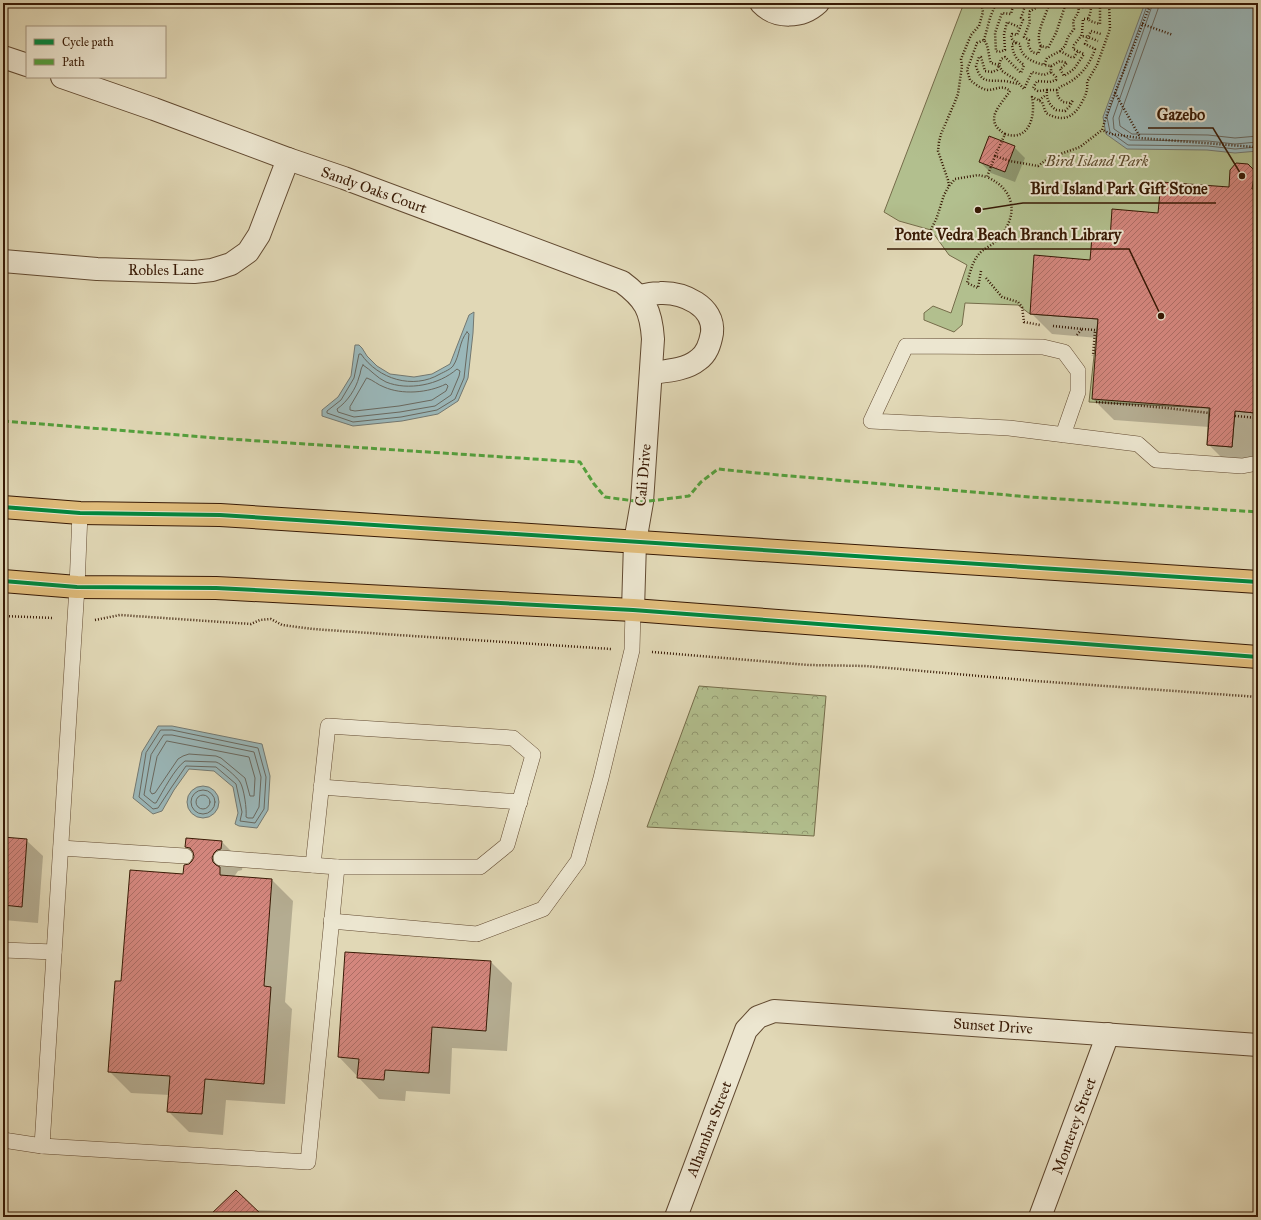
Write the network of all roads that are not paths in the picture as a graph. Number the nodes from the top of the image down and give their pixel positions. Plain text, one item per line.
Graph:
1 (761, 3) edge
2 (818, 3) edge
3 (3, 57) edge
4 (26, 65) edge
5 (65, 78) edge
6 (288, 159) junction
7 (3, 261) edge
8 (639, 296) junction
9 (653, 339) joint
10 (651, 373) junction
11 (1064, 435) junction
12 (1258, 463) edge
13 (3, 507) edge
14 (80, 513) junction
15 (635, 542) junction
16 (3, 581) edge
17 (1258, 582) edge
18 (77, 587) junction
19 (633, 610) junction
20 (1258, 657) edge
21 (321, 787) junction
22 (520, 802) junction
23 (61, 848) junction
24 (185, 856) dead end
25 (221, 858) dead end
26 (313, 865) junction
27 (337, 867) junction
28 (331, 921) junction
29 (3, 950) edge
30 (54, 952) junction
31 (1108, 1034) junction
32 (742, 1041) joint
33 (1258, 1045) edge
34 (3, 1140) edge
35 (42, 1146) junction
36 (676, 1217) edge
37 (1040, 1217) edge

1 - 2 street
3 - 4 street
5 - 6 street, Sandy Oaks Court
6 - 7 street, Robles Lane
6 - 8 street, Sandy Oaks Court
8 - 9 street, Sandy Oaks Court
8 - 10 street
9 - 10 street, Cali Drive
10 - 15 street, Cali Drive
11 - 11 lane
11 - 12 lane
13 - 14 main road
14 - 15 main road
14 - 18 lane
15 - 17 main road
15 - 19 street, Cali Drive
16 - 18 main road
18 - 19 main road
18 - 23 lane
19 - 20 main road
19 - 28 lane
21 - 22 lane
21 - 22 lane
21 - 26 lane
22 - 27 lane
23 - 24 lane
23 - 30 lane
25 - 26 lane
26 - 27 lane
27 - 28 lane
28 - 35 lane
29 - 30 lane
30 - 35 lane
31 - 32 street, Sunset Drive
31 - 33 street, Sunset Drive
31 - 37 street, Monterey Street
32 - 36 street, Alhambra Street
34 - 35 lane

